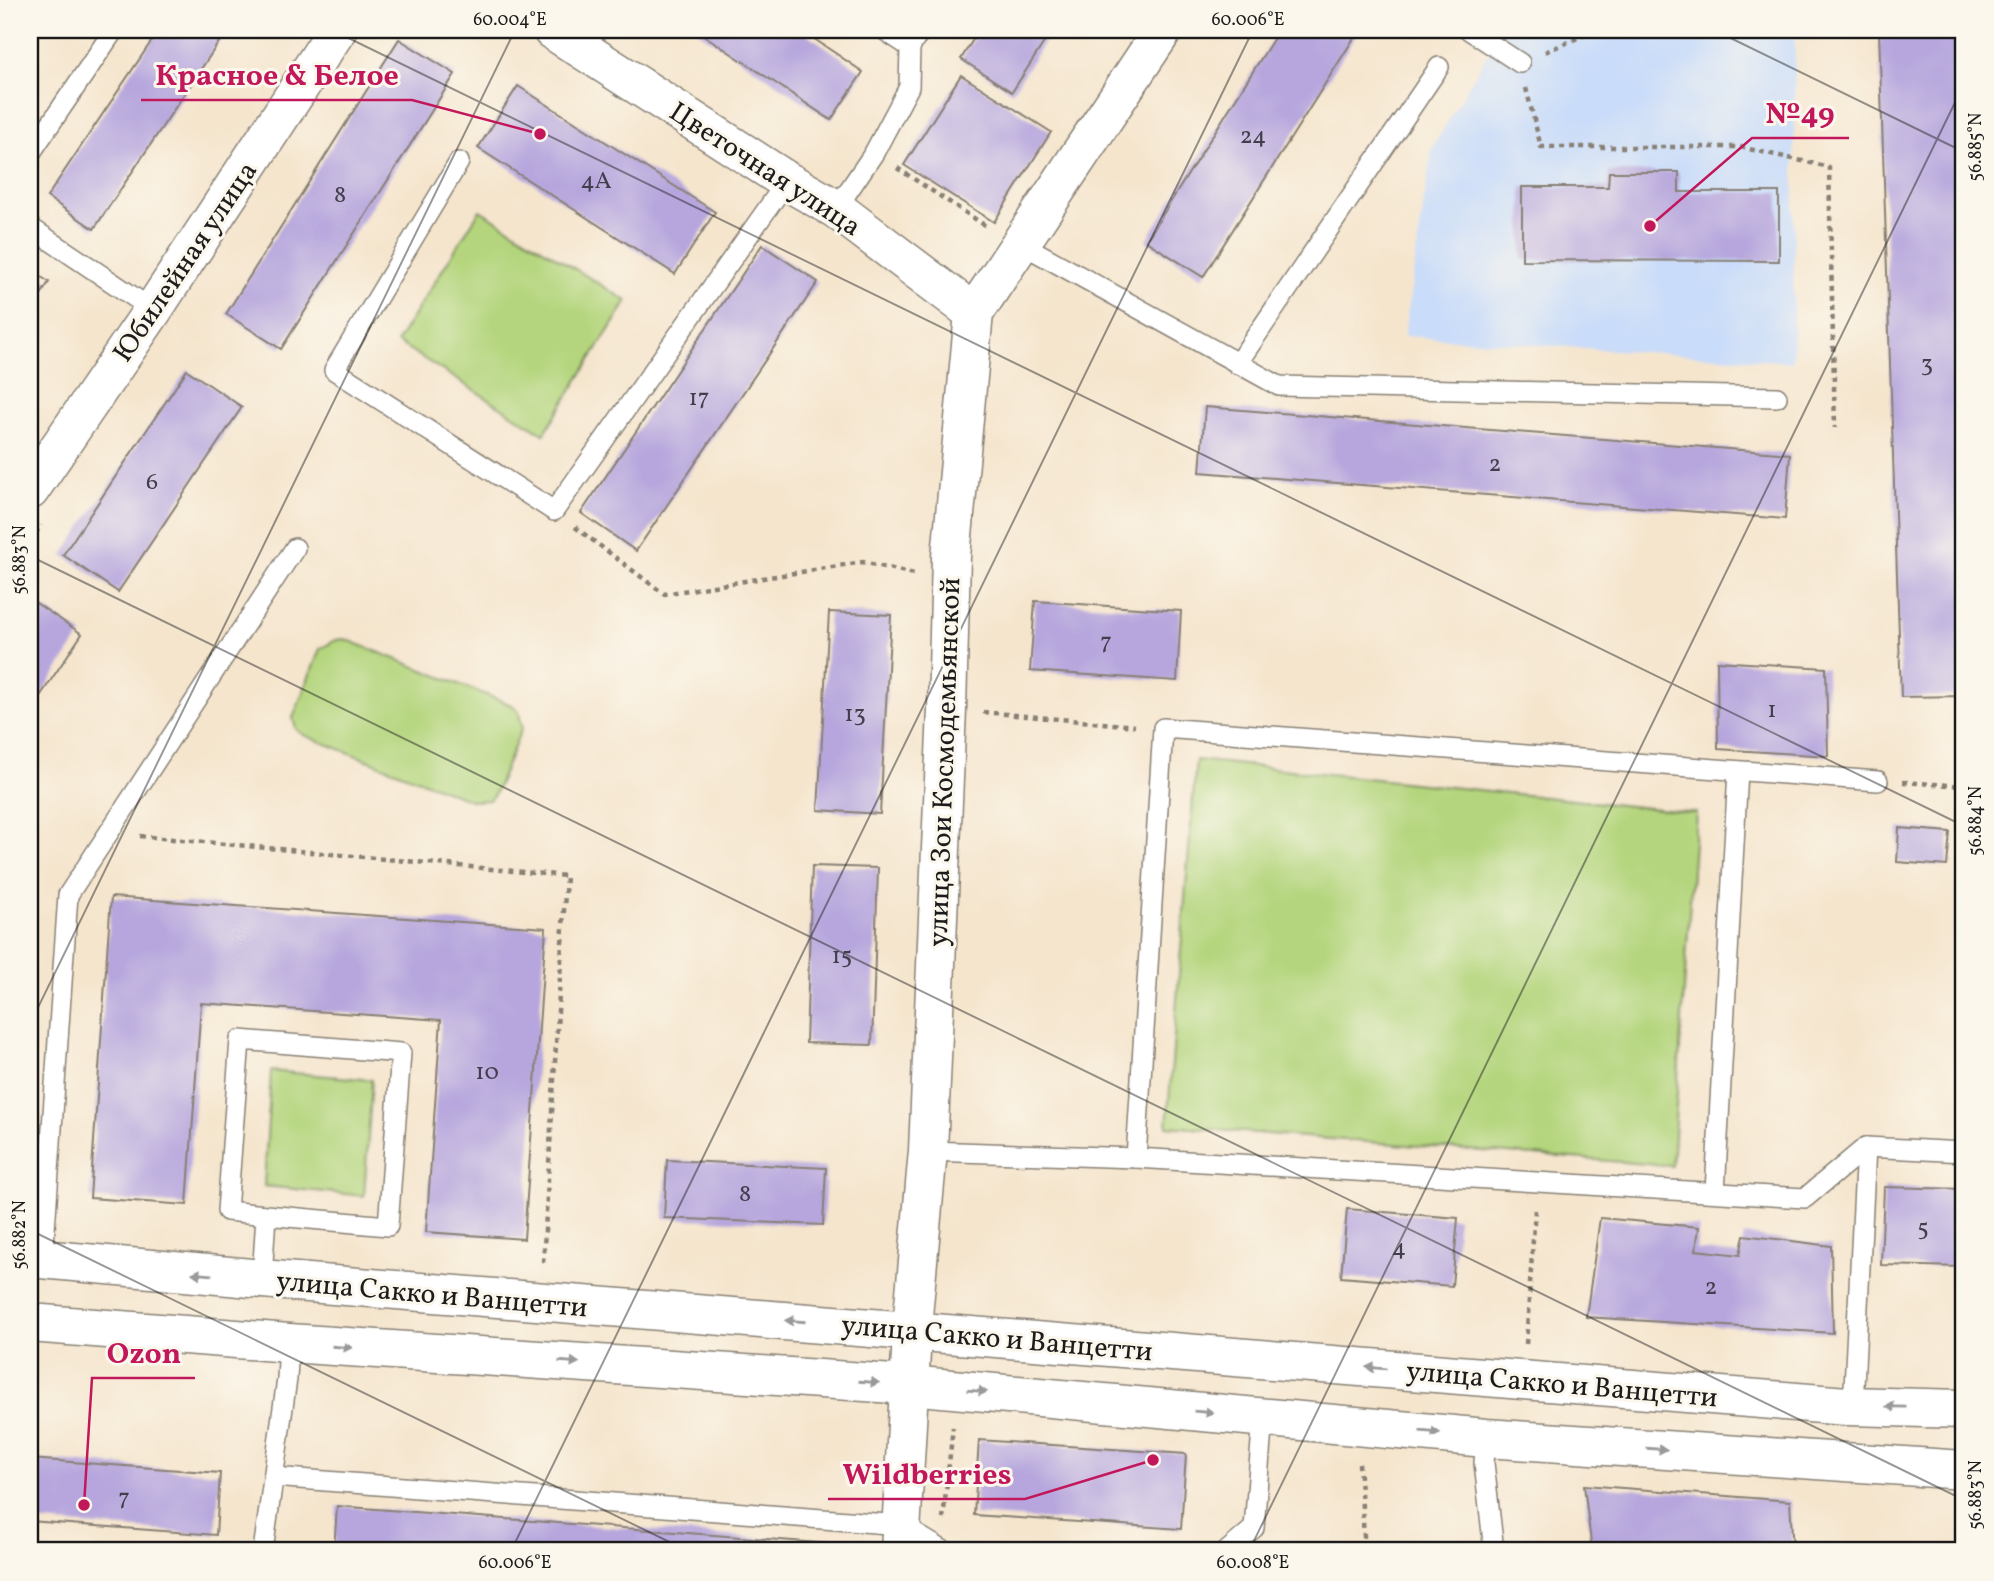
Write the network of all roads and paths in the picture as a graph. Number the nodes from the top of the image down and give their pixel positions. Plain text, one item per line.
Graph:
1 (114, 30) edge
2 (337, 30) edge
3 (552, 30) edge
4 (884, 30) edge
5 (1163, 30) edge
6 (1469, 30) edge
7 (1596, 30) edge
8 (916, 38) edge
9 (1520, 63) junction
10 (1439, 67) dead end
11 (874, 153) junction
12 (30, 154) edge
13 (459, 162) dead end
14 (787, 181) junction
15 (836, 209) junction
16 (30, 227) edge
17 (1005, 236) junction
18 (153, 310) junction
19 (974, 313) junction
20 (1237, 364) junction
21 (1777, 397) dead end
22 (1835, 428) dead end
23 (30, 490) edge
24 (554, 511) junction
25 (295, 548) dead end
26 (949, 582) junction
27 (947, 709) junction
28 (1163, 728) junction
29 (1738, 771) junction
30 (1878, 781) joint
31 (1964, 786) edge
32 (110, 833) junction
33 (1866, 1147) junction
34 (928, 1151) junction
35 (1964, 1152) edge
36 (1136, 1158) junction
37 (1537, 1181) junction
38 (1715, 1192) junction
39 (266, 1215) junction
40 (36, 1259) edge
41 (542, 1273) dead end
42 (279, 1281) junction
43 (30, 1323) edge
44 (912, 1331) junction
45 (289, 1343) junction
46 (1526, 1348) dead end
47 (1266, 1359) junction
48 (909, 1385) junction
49 (1847, 1406) junction
50 (1964, 1409) edge
51 (1263, 1417) junction
52 (954, 1421) dead end
53 (1486, 1437) junction
54 (1358, 1455) dead end
55 (1964, 1470) edge
56 (273, 1477) junction
57 (900, 1538) edge
58 (942, 1550) edge
59 (262, 1551) edge
60 (1227, 1551) edge
61 (1365, 1551) edge
62 (1494, 1551) edge

1 - 12 lane
2 - 18 street, Юбилейная улица
3 - 14 street, Цветочная улица
4 - 8 lane
5 - 17 street, улица Зои Космодемьянской
6 - 9 lane
7 - 9 path
8 - 11 lane
9 - 22 path
10 - 20 lane
11 - 15 lane
11 - 17 path
13 - 24 lane
14 - 15 street, Цветочная улица
14 - 24 lane
15 - 19 street, Цветочная улица
16 - 18 lane
17 - 19 street, улица Зои Космодемьянской
17 - 20 lane
18 - 23 street, Юбилейная улица
19 - 26 street, улица Зои Космодемьянской
20 - 21 lane
24 - 26 path
25 - 32 lane
26 - 27 street, улица Зои Космодемьянской
27 - 28 path
27 - 34 street, улица Зои Космодемьянской
28 - 29 lane
28 - 36 lane
29 - 30 lane
29 - 38 lane
30 - 31 path
32 - 40 lane
32 - 41 path
33 - 35 lane
33 - 38 lane
33 - 49 lane
34 - 36 lane
34 - 44 street, улица Зои Космодемьянской
36 - 37 lane
37 - 38 lane
37 - 46 path
39 - 39 lane
39 - 42 lane
42 -> 40 street, улица Сакко и Ванцетти
44 -> 42 street, улица Сакко и Ванцетти
42 - 45 street
43 - 45 street, улица Сакко и Ванцетти
44 - 47 street, улица Сакко и Ванцетти
44 - 48 street, улица Зои Космодемьянской
45 -> 48 street, улица Сакко и Ванцетти
45 - 56 lane
49 -> 47 street, улица Сакко и Ванцетти
47 - 51 street
48 -> 51 street, улица Сакко и Ванцетти
48 - 57 street, улица Зои Космодемьянской
50 -> 49 street, улица Сакко и Ванцетти
51 -> 53 street, улица Сакко и Ванцетти
51 - 60 lane
52 - 58 path
53 -> 55 street, улица Сакко и Ванцетти
53 - 62 lane
54 - 61 path
56 - 57 lane
56 - 59 lane
57 - 58 lane

